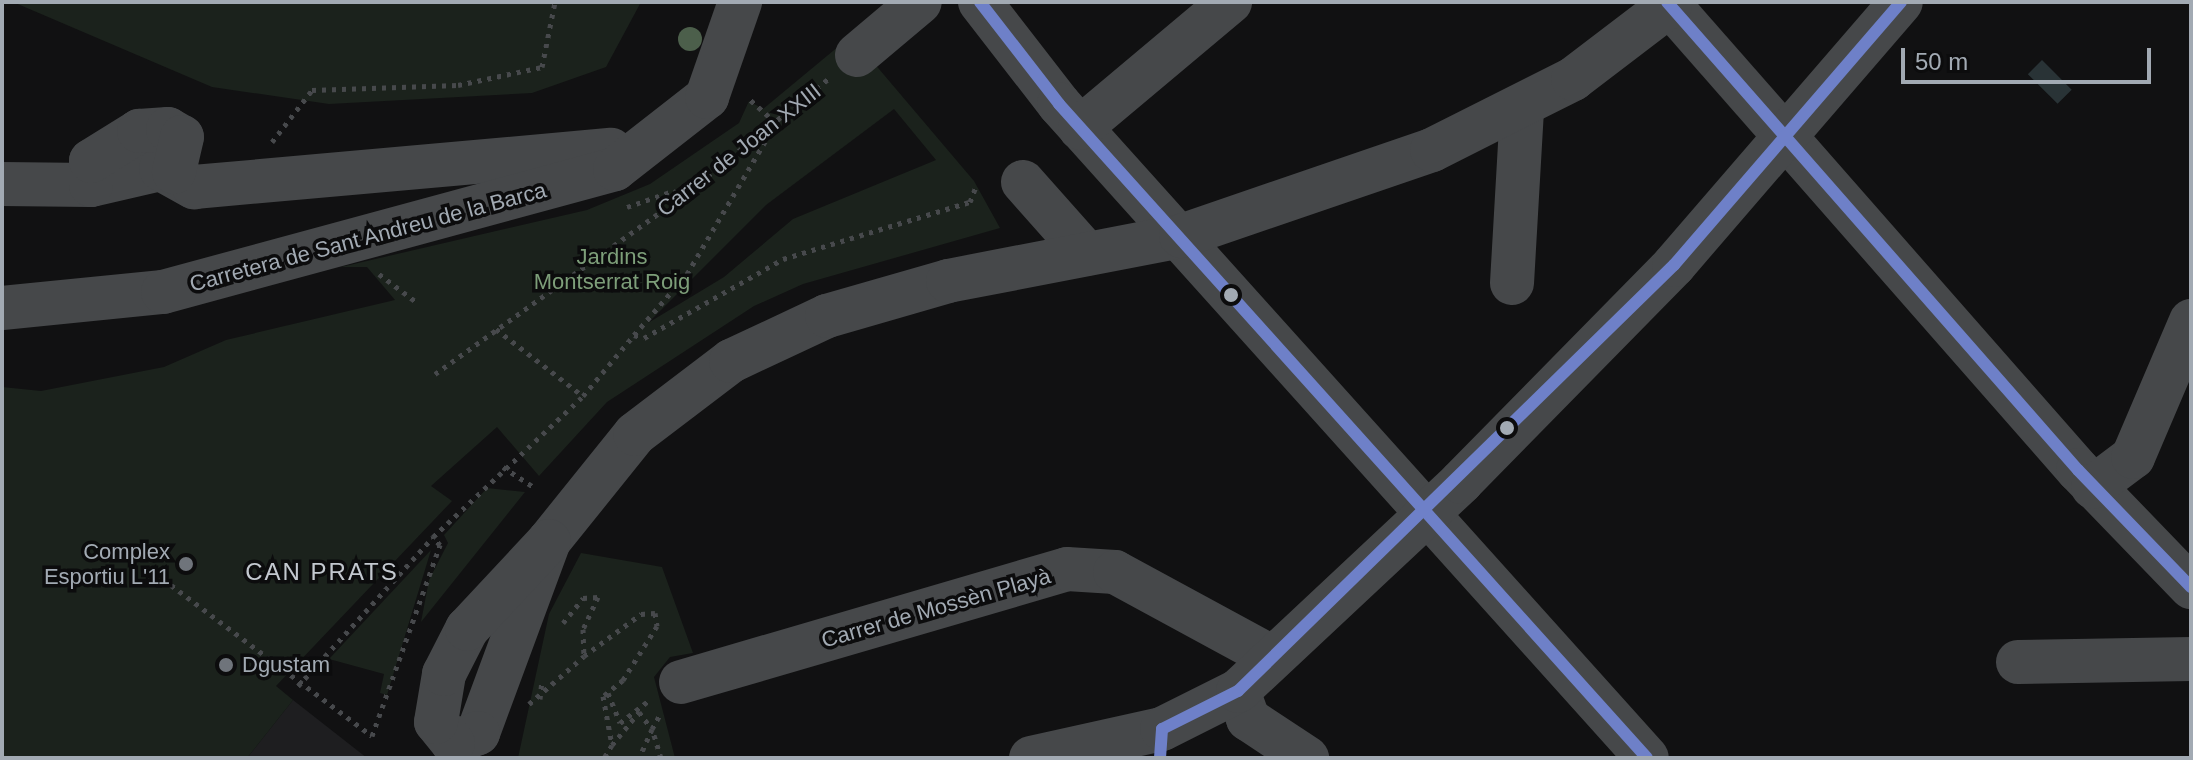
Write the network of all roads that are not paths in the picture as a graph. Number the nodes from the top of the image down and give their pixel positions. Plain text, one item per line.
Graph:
1 (740, 2) edge
2 (920, 2) edge
3 (980, 2) edge
4 (1230, 2) edge
5 (1901, 2) edge
6 (1668, 3) edge
7 (857, 55) road end
8 (1522, 108) junction
9 (1080, 128) junction
10 (1782, 135) junction
11 (657, 143) junction
12 (1023, 182) dead end
13 (2, 184) edge
14 (1181, 236) junction
15 (1087, 254) junction
16 (1512, 283) dead end
17 (2, 308) edge
18 (2191, 321) edge
19 (2093, 487) junction
20 (1425, 512) junction
21 (2191, 587) edge
22 (1270, 656) junction
23 (2191, 659) edge
24 (2018, 662) dead end
25 (681, 682) road end
26 (1238, 691) junction
27 (1161, 744) edge
28 (483, 745) edge
29 (1031, 758) edge
30 (1307, 758) edge
31 (1647, 758) edge

1 - 11 street, Carretera de Sant Andreu de la Barca
2 - 7 street
3 - 9 street
4 - 9 street
5 - 10 street
6 - 8 street
6 - 10 street
8 - 14 street
8 - 16 street
9 - 14 street
10 - 19 street
10 - 20 street
11 - 13 street
11 - 17 street, Carretera de Sant Andreu de la Barca
12 - 15 street
14 - 15 street
14 - 20 street
15 - 28 street
18 - 19 street
19 - 21 street
20 - 22 street
20 - 31 street
22 - 25 street, Carrer de Mossèn Playà
22 - 26 street
23 - 24 street
26 - 27 street
26 - 30 street
27 - 29 street

